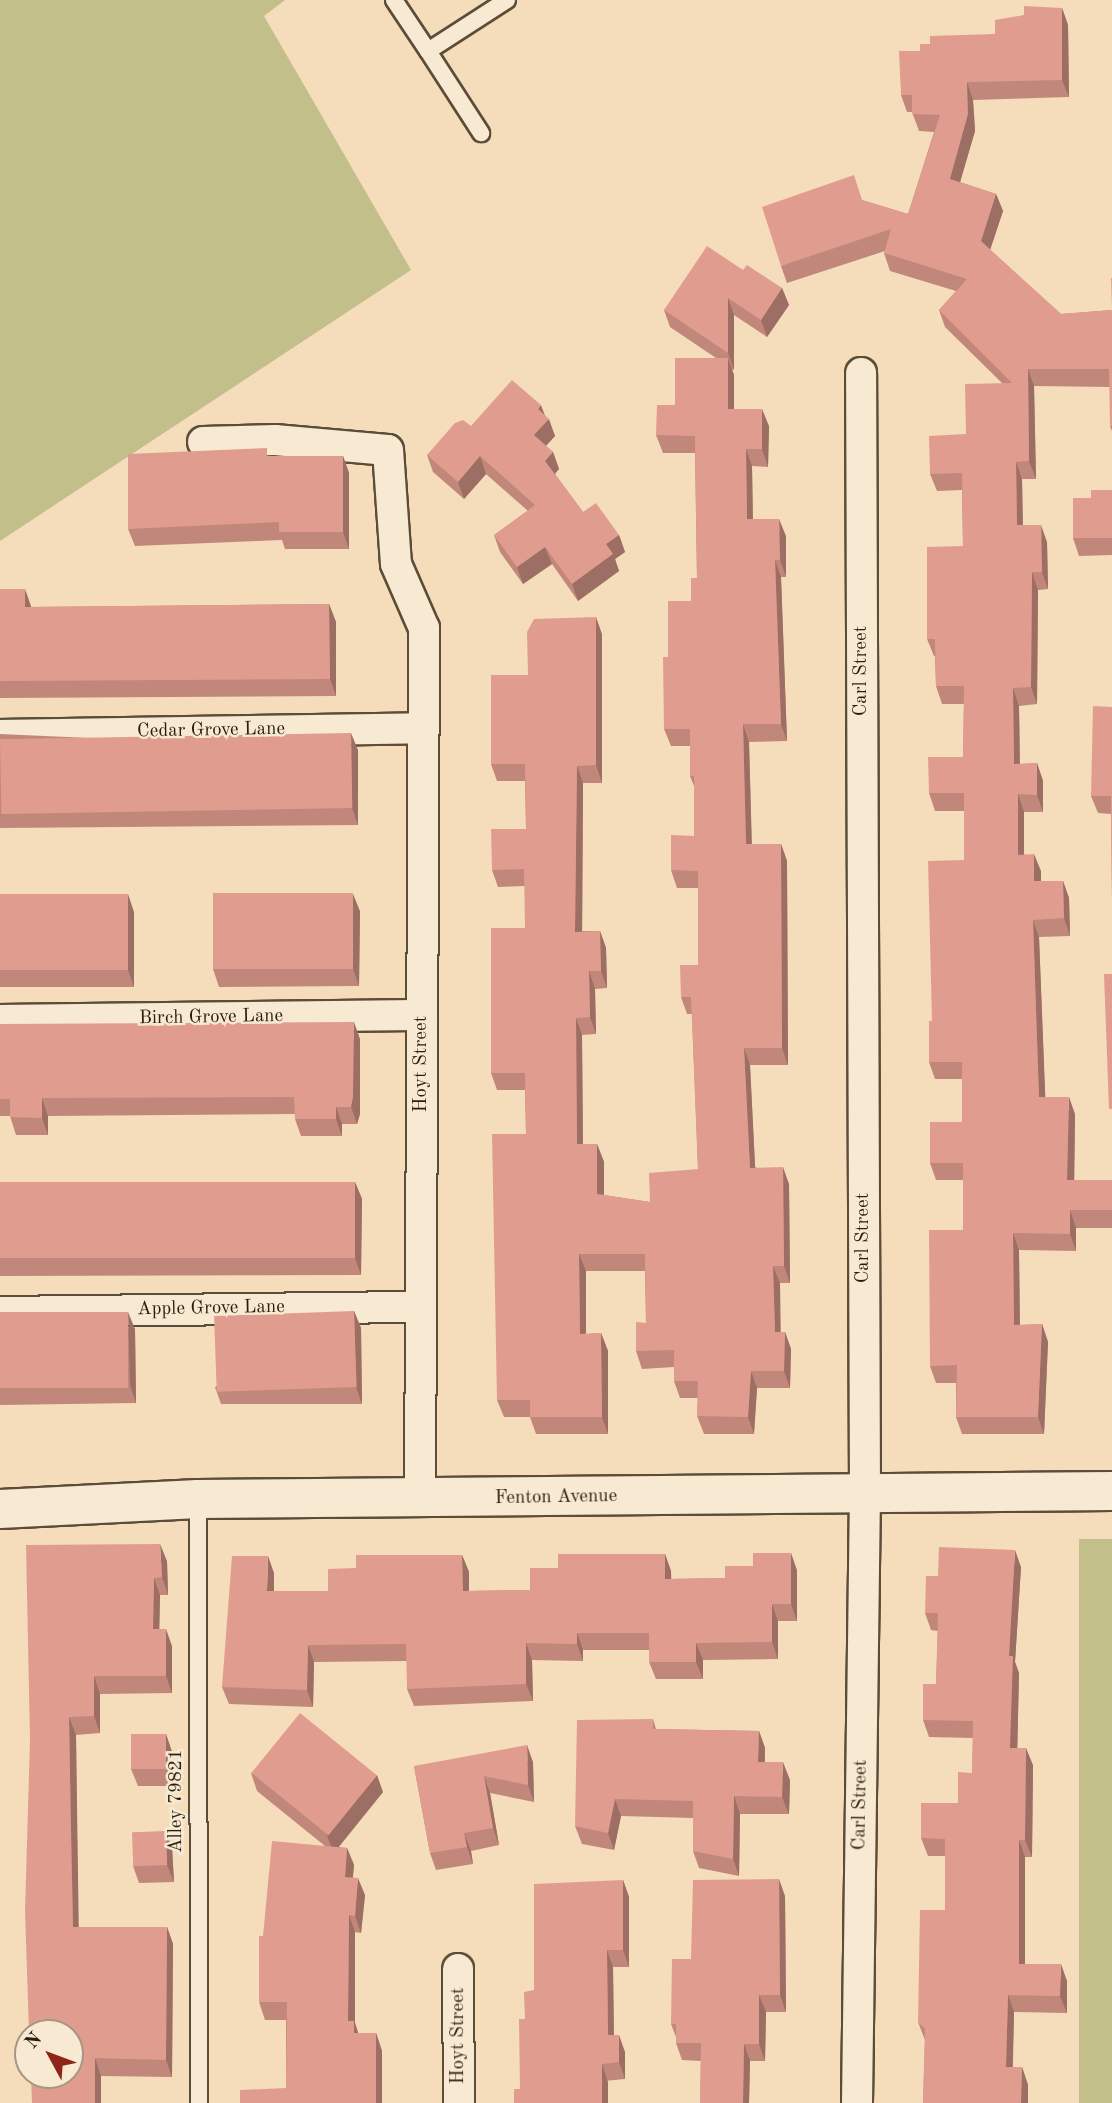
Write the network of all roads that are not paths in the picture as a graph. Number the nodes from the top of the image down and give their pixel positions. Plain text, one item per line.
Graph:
1 (394, 0) edge
2 (507, 0) edge
3 (428, 51) junction
4 (481, 133) dead end
5 (860, 373) dead end
6 (203, 442) dead end
7 (423, 727) junction
8 (0, 735) edge
9 (422, 1015) junction
10 (0, 1020) edge
11 (421, 1307) junction
12 (0, 1311) edge
13 (1112, 1491) edge
14 (865, 1493) junction
15 (198, 1499) junction
16 (421, 1499) junction
17 (0, 1509) edge
18 (458, 1969) dead end
19 (199, 2103) edge
20 (459, 2103) edge
21 (857, 2103) edge

1 - 3 lane
2 - 3 lane
3 - 4 lane
5 - 14 street, Carl Street
6 - 7 street, Hoyt Street
7 - 8 street, Cedar Grove Lane
7 - 9 street, Hoyt Street
9 - 10 street, Birch Grove Lane
9 - 11 street, Hoyt Street
11 - 12 street, Apple Grove Lane
11 - 16 street, Hoyt Street
13 - 14 street, Fenton Avenue
14 - 16 street, Fenton Avenue
14 - 21 street, Carl Street
15 - 16 street, Fenton Avenue
15 - 17 street, Fenton Avenue
15 - 19 lane, Alley 79821
18 - 20 street, Hoyt Street

